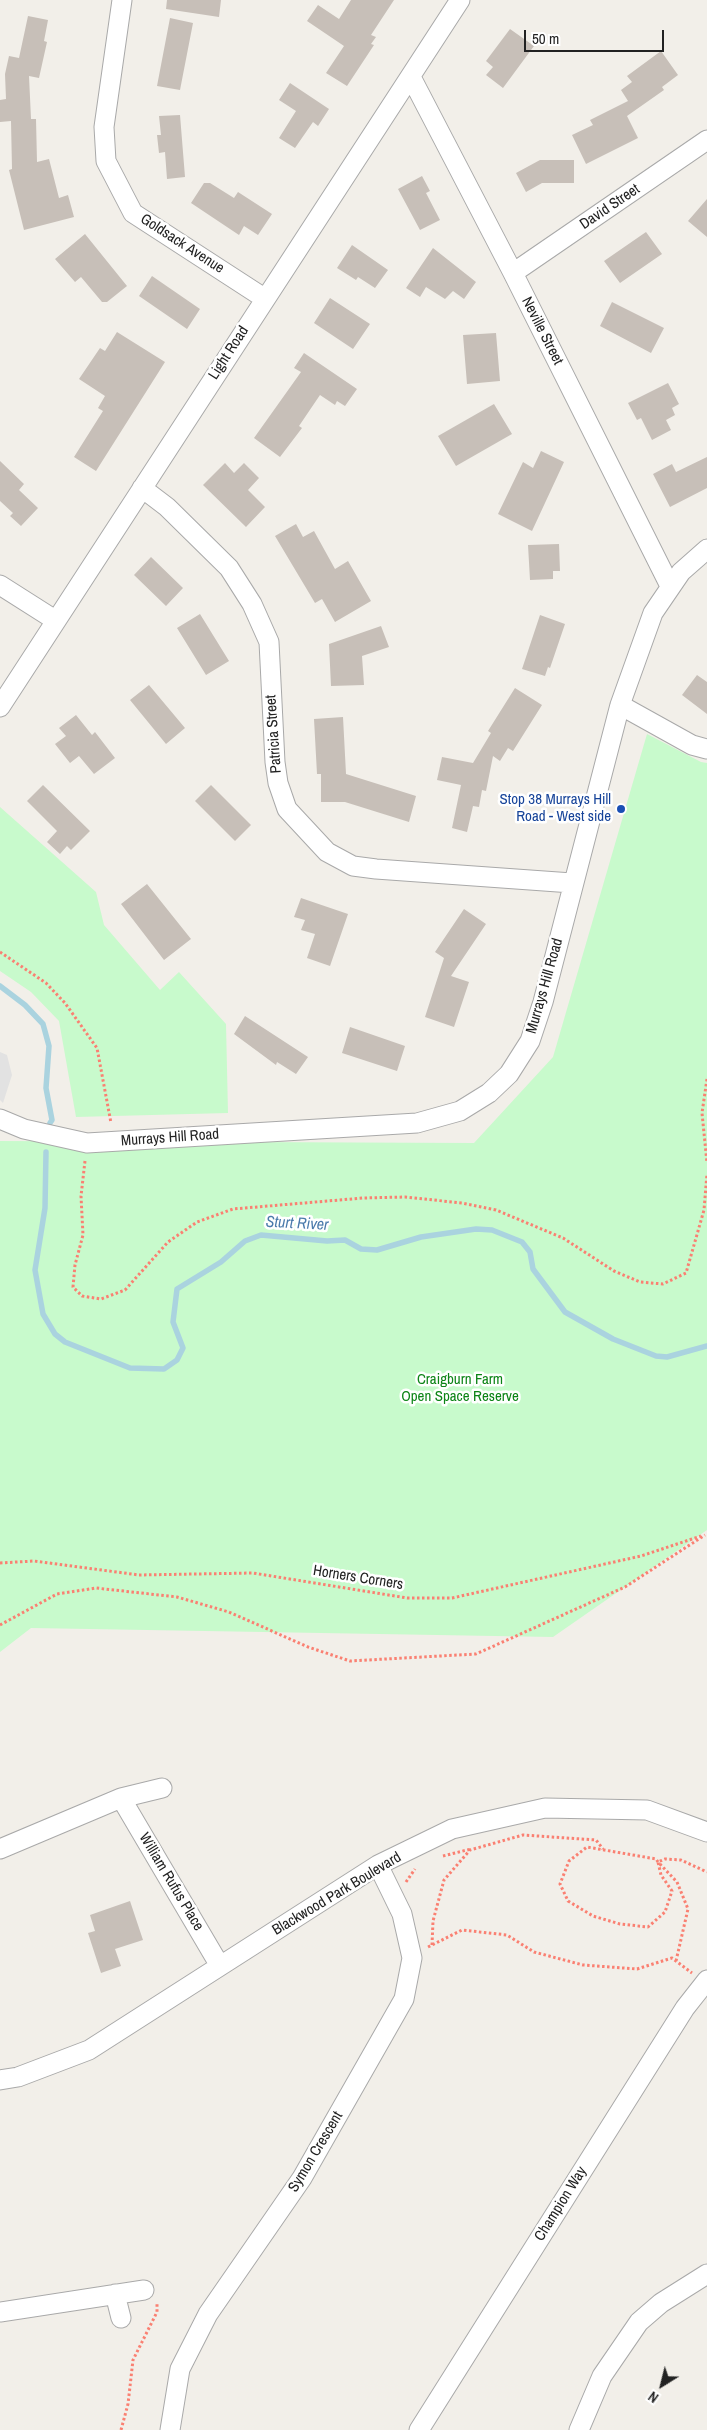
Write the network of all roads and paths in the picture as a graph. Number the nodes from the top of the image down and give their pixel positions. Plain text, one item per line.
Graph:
1 (122, 0) edge
2 (460, 0) edge
3 (411, 76) junction
4 (707, 140) edge
5 (513, 273) junction
6 (264, 298) junction
7 (142, 488) junction
8 (707, 549) edge
9 (0, 585) edge
10 (670, 586) junction
11 (55, 620) junction
12 (620, 705) junction
13 (0, 707) edge
14 (707, 750) edge
15 (572, 883) junction
16 (0, 952) edge
17 (707, 1080) edge
18 (0, 1119) edge
19 (114, 1141) junction
20 (82, 1142) junction
21 (707, 1163) edge
22 (707, 1174) edge
23 (706, 1535) edge
24 (0, 1563) edge
25 (0, 1625) edge
26 (162, 1788) dead end
27 (121, 1798) junction
28 (705, 1826) edge
29 (472, 1848) junction
30 (0, 1849) edge
31 (604, 1850) junction
32 (435, 1857) dead end
33 (658, 1862) junction
34 (378, 1865) junction
35 (421, 1865) dead end
36 (707, 1872) edge
37 (401, 1889) dead end
38 (422, 1941) dead end
39 (432, 1945) junction
40 (676, 1961) junction
41 (220, 1966) junction
42 (706, 1981) edge
43 (0, 2080) edge
44 (707, 2274) edge
45 (144, 2290) joint
46 (115, 2294) junction
47 (0, 2312) edge
48 (121, 2318) dead end
49 (121, 2430) edge
50 (170, 2430) edge
51 (419, 2430) edge
52 (579, 2430) edge

1 - 6 street, Goldsack Avenue
2 - 3 street, Light Road
3 - 5 street, Neville Street
3 - 6 street, Light Road
4 - 5 street, David Street
5 - 10 street, Neville Street
6 - 7 street, Light Road
7 - 11 street, Light Road
7 - 15 street, Patricia Street
8 - 10 street, Murrays Hill Road
9 - 11 street
10 - 12 street, Murrays Hill Road
11 - 13 street, Light Road
12 - 14 street
12 - 15 street, Murrays Hill Road
15 - 19 street, Murrays Hill Road
16 - 19 path
17 - 21 path
18 - 20 street, Murrays Hill Road
19 - 20 street, Murrays Hill Road
20 - 22 path
23 - 24 path, Horners Corners
23 - 25 path
26 - 27 street
27 - 30 street
27 - 41 street, William Rufus Place
28 - 34 street, Blackwood Park Boulevard
29 - 31 path
29 - 32 path
29 - 39 path
31 - 33 path
31 - 33 path
33 - 36 path
33 - 40 path
34 - 41 street, Blackwood Park Boulevard
34 - 50 street, Symon Crescent
35 - 37 path
38 - 39 path
39 - 40 path
40 - 42 path
41 - 43 street, Blackwood Park Boulevard
42 - 51 street, Champion Way
44 - 52 street
45 - 46 street
45 - 49 path
46 - 47 street
46 - 48 street

